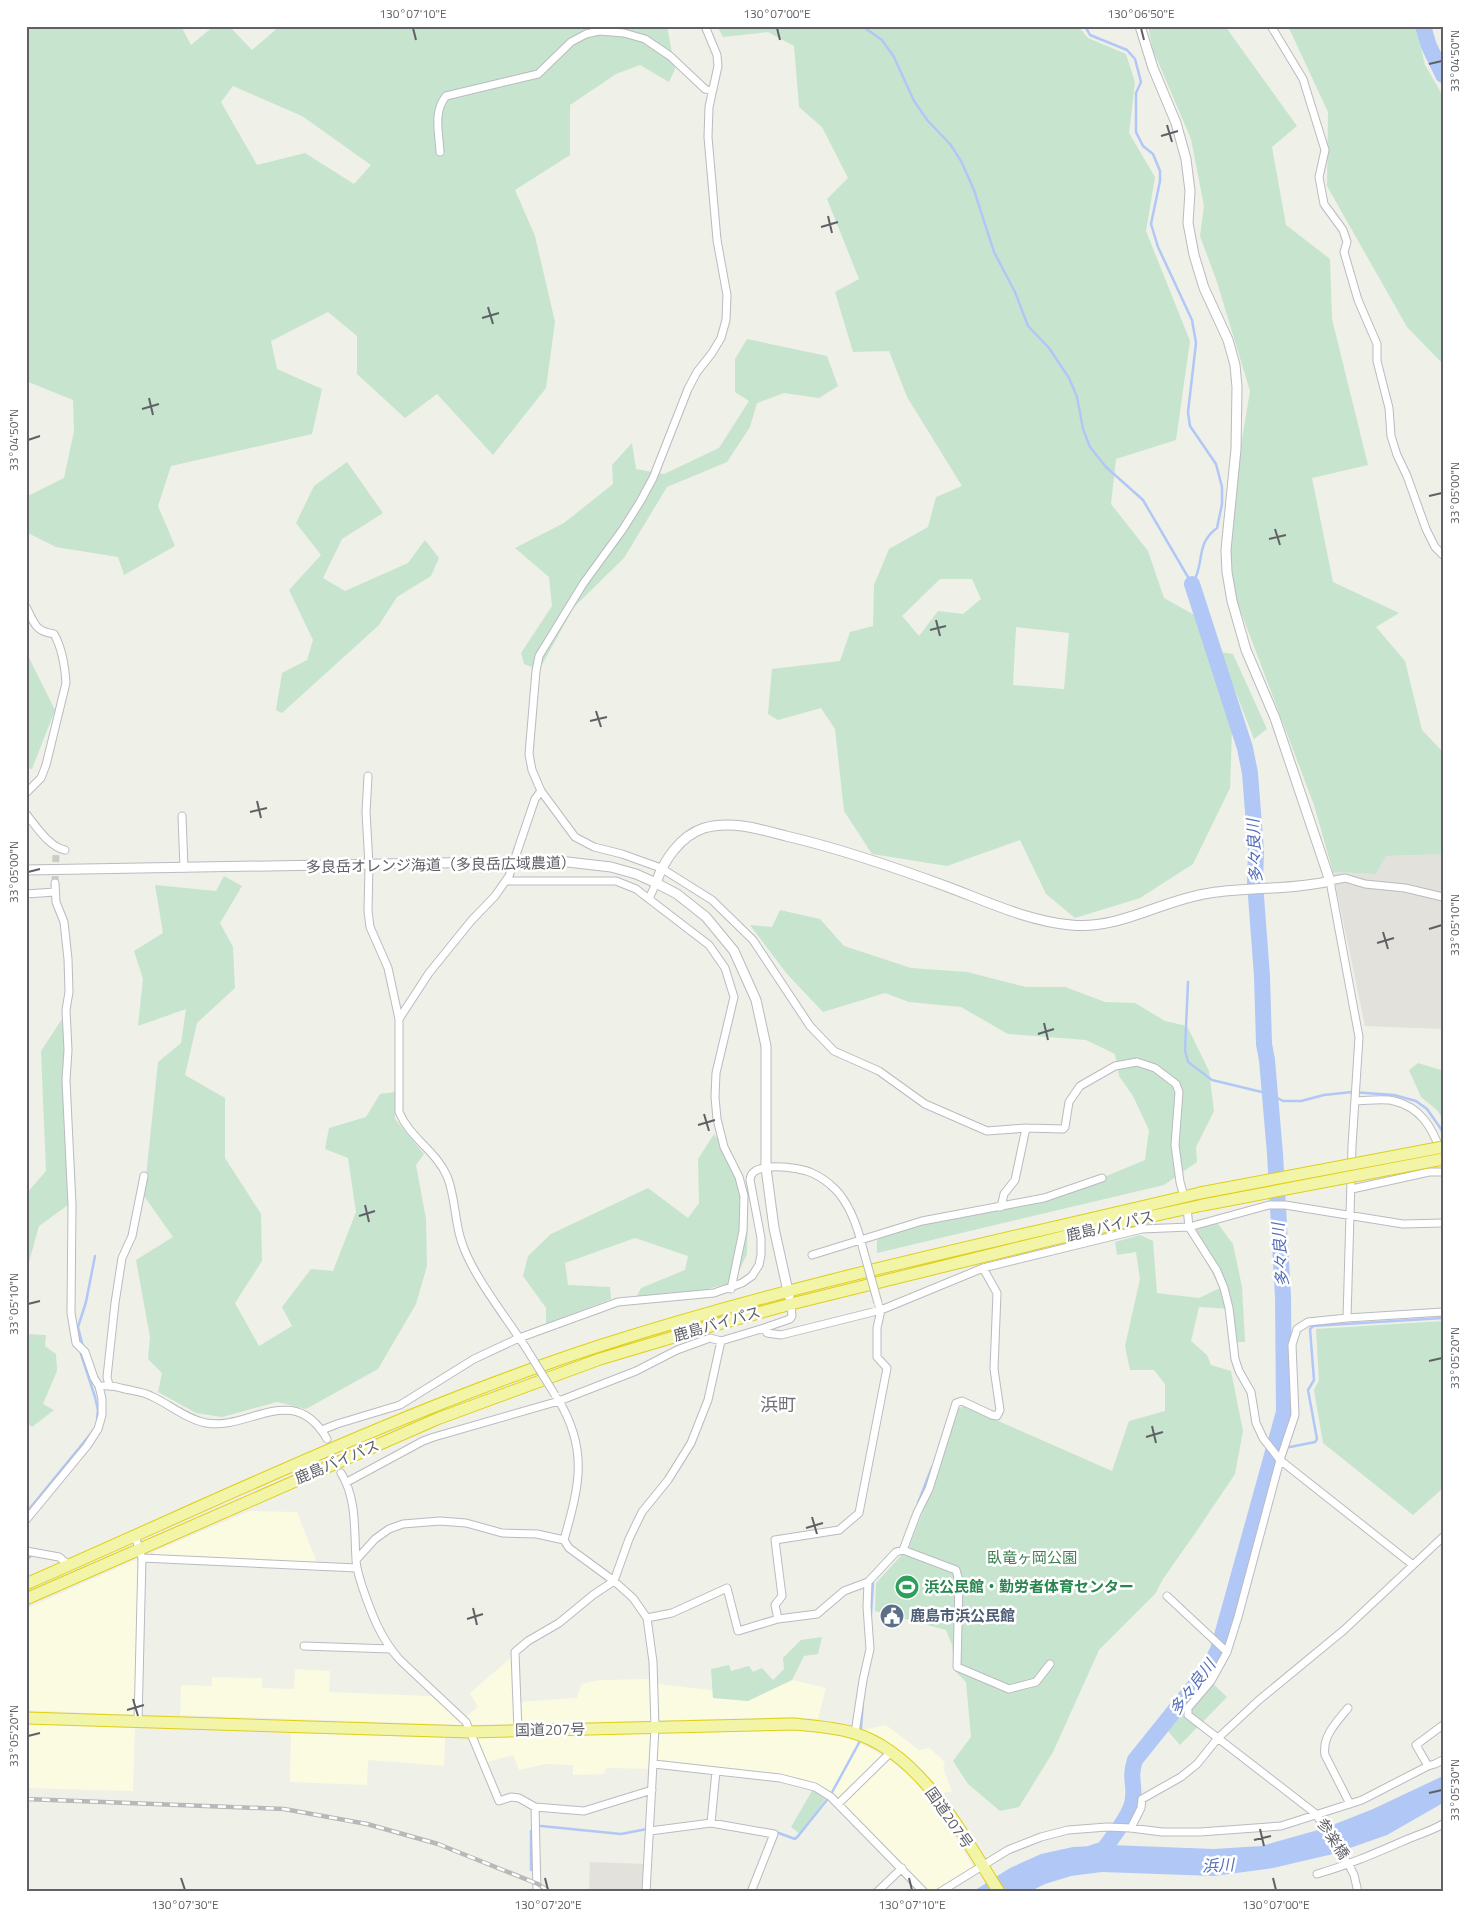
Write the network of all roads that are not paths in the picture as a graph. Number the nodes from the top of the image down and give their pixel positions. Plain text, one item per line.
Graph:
1 (705, 26) edge
2 (1140, 26) edge
3 (1271, 26) edge
4 (712, 91) junction
5 (440, 152) dead end
6 (1443, 555) edge
7 (26, 607) edge
8 (368, 776) dead end
9 (541, 791) junction
10 (26, 793) edge
11 (26, 814) edge
12 (182, 816) dead end
13 (60, 851) dead end
14 (369, 865) junction
15 (184, 868) junction
16 (661, 868) junction
17 (26, 870) edge
18 (508, 879) junction
19 (1330, 881) junction
20 (55, 883) tunnel mouth
21 (656, 883) junction
22 (55, 892) junction
23 (26, 894) edge
24 (1443, 897) edge
25 (649, 900) junction
26 (399, 1019) junction
27 (1355, 1101) junction
28 (1026, 1128) junction
29 (1443, 1147) edge
30 (1443, 1159) edge
31 (766, 1168) junction
32 (1443, 1172) edge
33 (144, 1176) dead end
34 (1102, 1178) dead end
35 (1352, 1189) junction
36 (1184, 1197) junction
37 (1001, 1207) junction
38 (1187, 1208) junction
39 (1351, 1217) junction
40 (1443, 1223) edge
41 (1189, 1227) junction
42 (862, 1245) junction
43 (812, 1255) dead end
44 (983, 1268) junction
45 (731, 1289) junction
46 (788, 1291) junction
47 (791, 1304) junction
48 (879, 1307) junction
49 (1443, 1312) edge
50 (1348, 1318) junction
51 (764, 1328) junction
52 (520, 1338) junction
53 (721, 1340) junction
54 (109, 1384) junction
55 (99, 1386) junction
56 (557, 1398) junction
57 (322, 1430) junction
58 (328, 1439) dead end
59 (1281, 1456) junction
60 (341, 1473) dead end
61 (347, 1482) junction
62 (26, 1520) edge
63 (135, 1536) junction
64 (1443, 1537) edge
65 (564, 1540) junction
66 (903, 1550) junction
67 (26, 1551) edge
68 (140, 1554) junction
69 (356, 1560) junction
70 (69, 1565) junction
71 (1413, 1565) junction
72 (356, 1568) junction
73 (614, 1581) junction
74 (868, 1582) junction
75 (26, 1584) edge
76 (1167, 1596) dead end
77 (26, 1599) edge
78 (647, 1618) junction
79 (778, 1620) junction
80 (304, 1646) dead end
81 (390, 1649) junction
82 (1227, 1652) junction
83 (1050, 1664) dead end
84 (1348, 1708) dead end
85 (26, 1718) edge
86 (138, 1722) junction
87 (1443, 1725) edge
88 (655, 1727) junction
89 (518, 1731) junction
90 (470, 1732) junction
91 (855, 1733) junction
92 (1218, 1738) junction
93 (891, 1752) junction
94 (1443, 1760) edge
95 (654, 1764) junction
96 (1428, 1766) junction
97 (716, 1771) junction
98 (652, 1790) junction
99 (838, 1804) junction
100 (1350, 1804) junction
101 (535, 1807) junction
102 (1316, 1814) junction
103 (711, 1820) junction
104 (1443, 1824) edge
105 (1131, 1828) junction
106 (650, 1829) junction
107 (1350, 1865) junction
108 (983, 1867) junction
109 (902, 1868) junction
110 (1317, 1874) dead end
111 (537, 1892) edge
112 (646, 1892) edge
113 (751, 1892) edge
114 (877, 1892) edge
115 (924, 1892) edge
116 (940, 1892) edge
117 (999, 1892) edge
118 (1358, 1892) edge

1 - 4 street
2 - 19 street
3 - 6 street
4 - 5 street
4 - 9 street
7 - 10 street
8 - 14 street
9 - 16 street
9 - 18 street, bridge
11 - 13 street
12 - 15 street
14 - 15 street, 多良岳オレンジ海道（多良岳広域農道）
14 - 21 street, 多良岳オレンジ海道（多良岳広域農道）
14 - 26 street
15 - 17 street, 多良岳オレンジ海道（多良岳広域農道）
16 - 19 street
16 - 21 street
16 - 28 street
18 - 25 street
18 - 26 street
19 - 24 street
19 - 27 street
20 - 22 street
21 - 25 street
21 - 31 street, 多良岳オレンジ海道（多良岳広域農道）
22 - 23 street
22 - 55 street
25 - 45 street
26 - 52 street
27 - 30 street
27 - 35 street
28 - 36 street
28 - 37 street
29 - 36 highway, 鹿島バイパス, bridge
30 - 38 highway, 鹿島バイパス, bridge
31 - 42 street
31 - 45 street
31 - 46 street, 多良岳オレンジ海道（多良岳広域農道）
32 - 35 street
33 - 54 street
34 - 37 street
35 - 39 street
36 - 46 highway, 鹿島バイパス
37 - 42 street
38 - 41 street
38 - 47 highway, 鹿島バイパス
39 - 40 street
39 - 41 street
39 - 50 street
41 - 44 street
41 - 59 street
42 - 43 street
42 - 48 street, bridge
44 - 48 street
44 - 66 street
45 - 52 street
46 - 47 street, 多良岳オレンジ海道（多良岳広域農道）
46 - 63 highway, 鹿島バイパス
47 - 51 street
47 - 68 highway, 鹿島バイパス
48 - 51 street
48 - 79 street
49 - 50 street
50 - 59 street
51 - 53 street
52 - 56 street, bridge
52 - 57 street
53 - 56 street
53 - 73 street
54 - 55 street
54 - 57 street
55 - 62 street
56 - 61 street
56 - 65 street
57 - 58 street
59 - 71 street
59 - 82 street
60 - 61 street
61 - 69 street
63 - 68 street
63 - 70 highway, 鹿島バイパス
64 - 71 street
65 - 69 street
65 - 73 street
66 - 74 street
66 - 83 street
67 - 70 street
68 - 72 street
68 - 77 highway, 鹿島バイパス
68 - 86 street
69 - 72 street
70 - 75 highway, 鹿島バイパス
71 - 92 street
72 - 81 street
73 - 78 street
73 - 89 street
74 - 79 street
74 - 91 street
76 - 82 street
78 - 79 street
78 - 88 street
80 - 81 street
81 - 90 street
82 - 92 street, 参楽橋
84 - 100 street
85 - 86 highway, 国道207号
86 - 90 highway, 国道207号
87 - 96 street
88 - 89 highway, 国道207号
88 - 91 highway, 国道207号
88 - 95 street
89 - 90 highway, 国道207号
90 - 101 street
91 - 93 highway, 国道207号
92 - 102 street, 参楽橋
92 - 105 street
93 - 99 street
93 - 108 highway, 国道207号
94 - 96 street
95 - 97 street
95 - 98 street
96 - 100 street
97 - 99 street
97 - 103 street
98 - 101 street
98 - 106 street
99 - 109 street
100 - 102 street
101 - 111 street
102 - 105 street
102 - 107 street, 参楽橋
103 - 106 street
103 - 113 street
104 - 107 street
105 - 108 street
106 - 112 street
107 - 110 street
107 - 118 street, 参楽橋
108 - 116 street
108 - 117 highway, 国道207号
109 - 114 street
109 - 115 street

